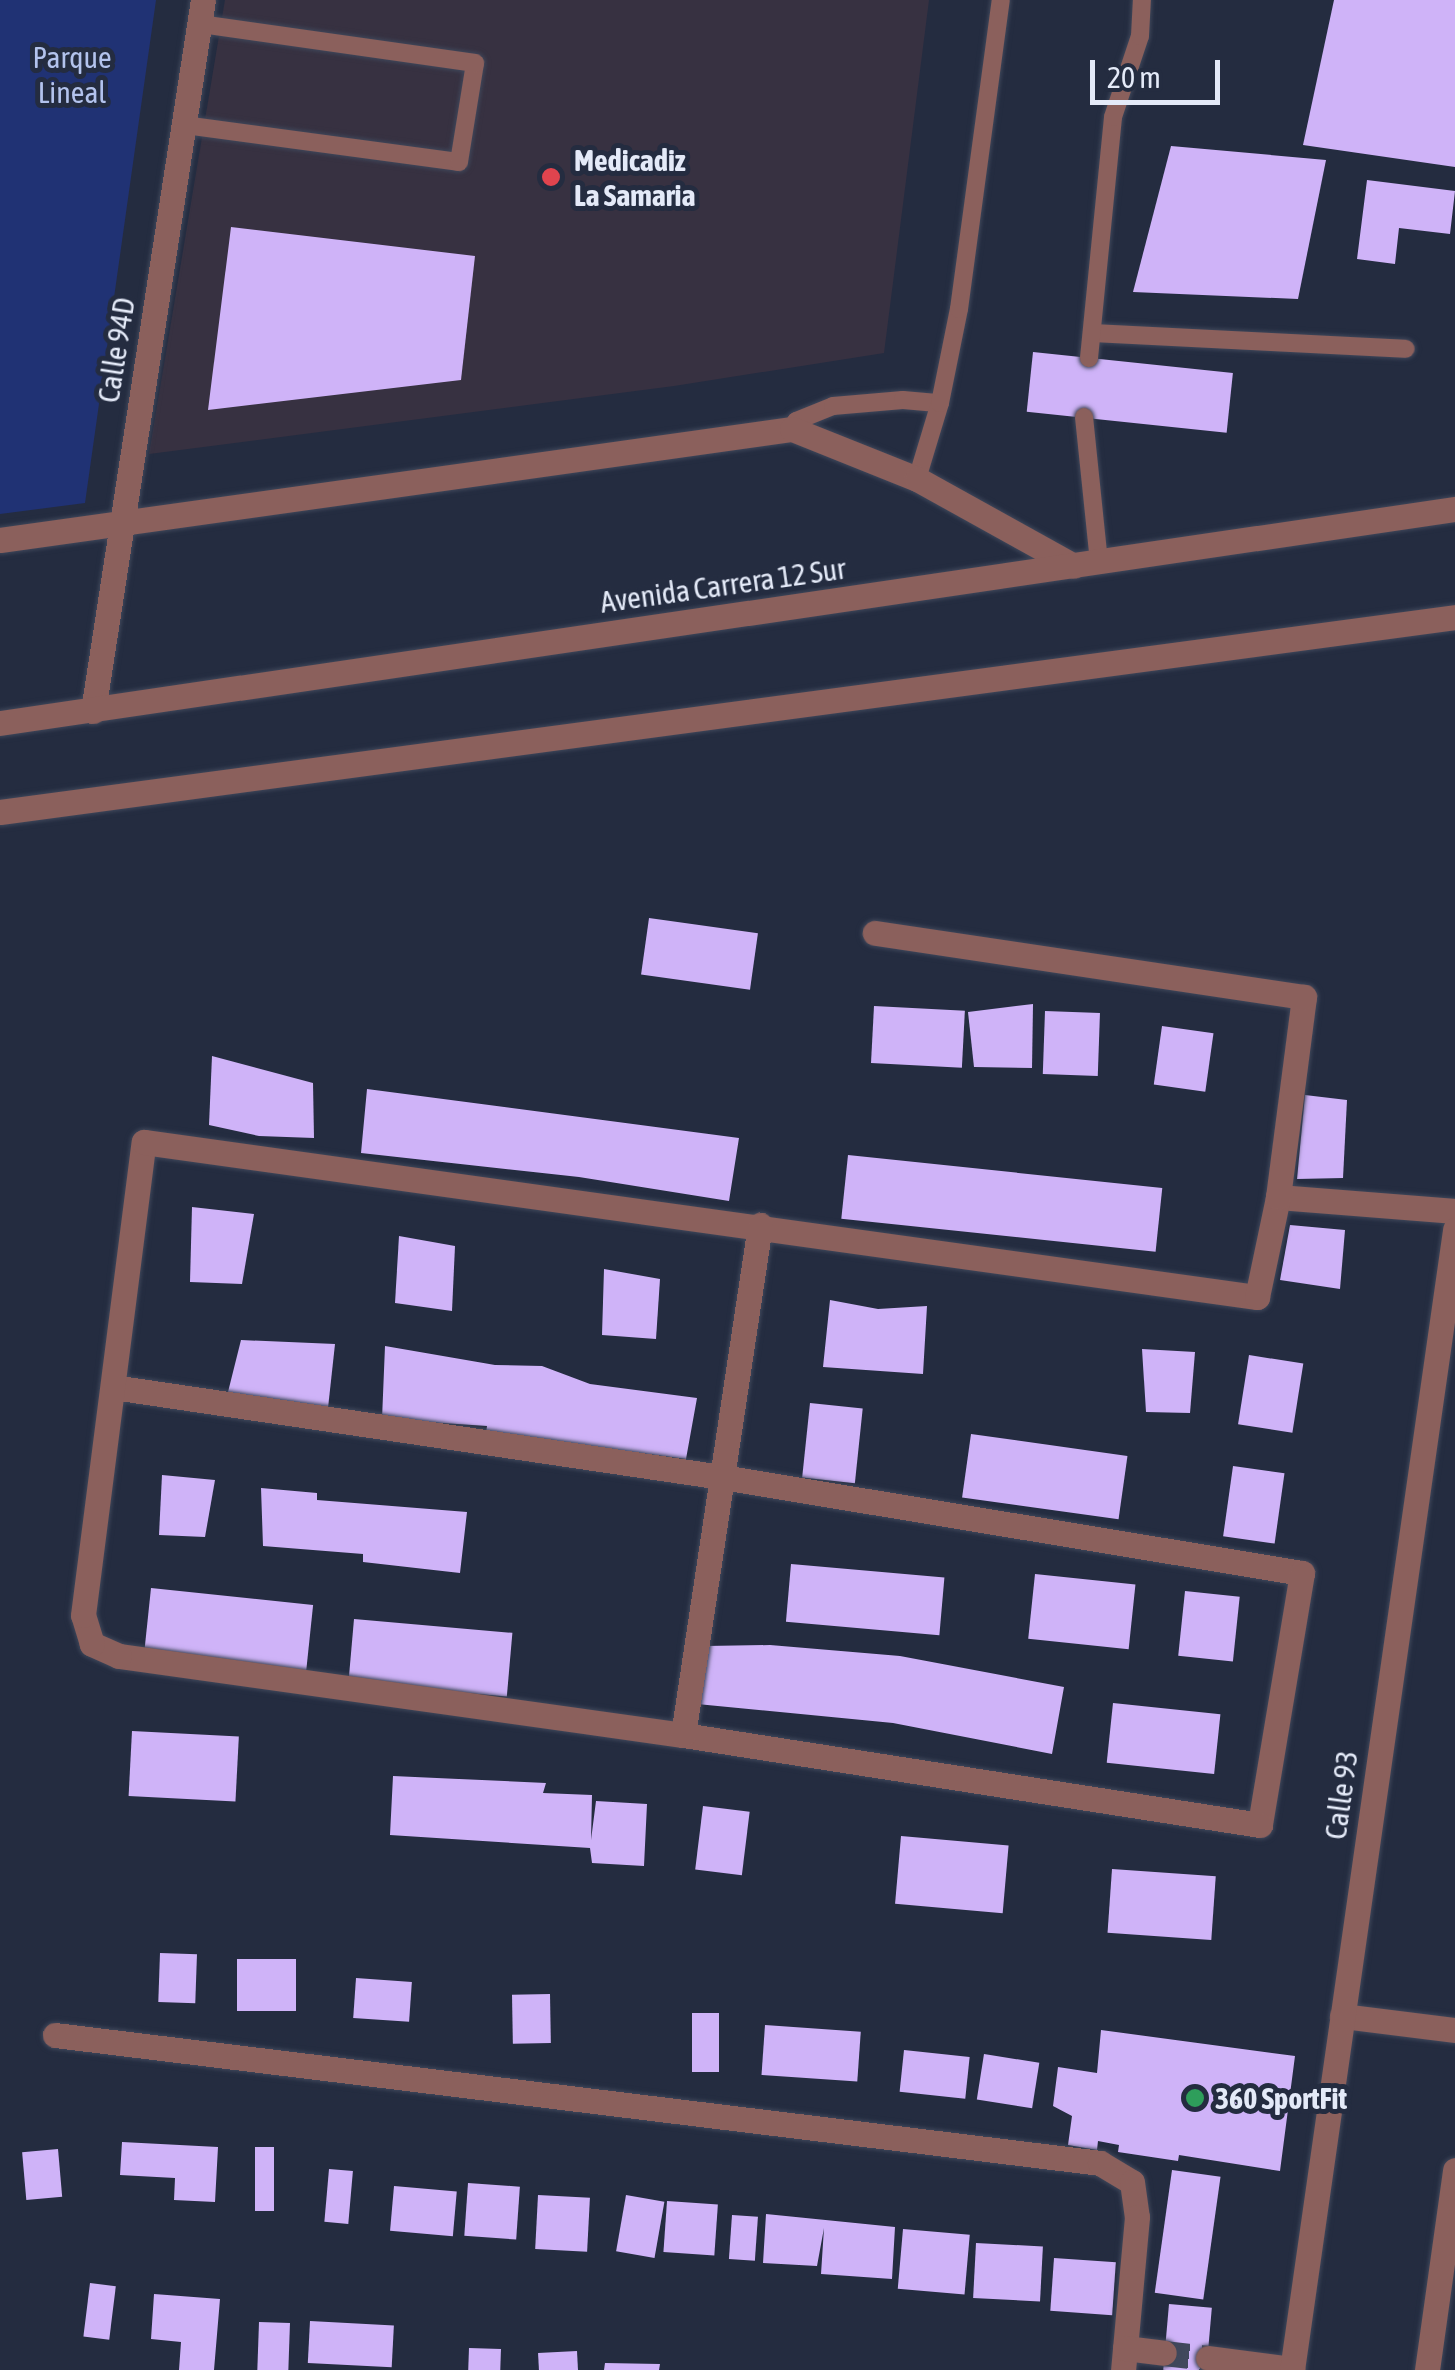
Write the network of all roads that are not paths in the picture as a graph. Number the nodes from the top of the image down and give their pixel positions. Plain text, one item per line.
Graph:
1 (1001, 0) edge
2 (1142, 0) edge
3 (202, 12) edge
4 (185, 125) junction
5 (1092, 333) junction
6 (1406, 349) dead end
7 (1089, 358) dead end
8 (940, 402) junction
9 (1084, 417) dead end
10 (792, 429) junction
11 (917, 479) junction
12 (1455, 510) edge
13 (121, 527) junction
14 (0, 540) edge
15 (1086, 564) junction
16 (1455, 616) edge
17 (93, 710) junction
18 (0, 723) edge
19 (0, 812) edge
20 (875, 933) dead end
21 (1278, 1198) junction
22 (1455, 1211) edge
23 (760, 1225) junction
24 (1455, 1230) edge
25 (112, 1388) junction
26 (722, 1476) junction
27 (684, 1735) junction
28 (1342, 2016) junction
29 (1455, 2030) edge
30 (55, 2035) dead end
31 (1455, 2170) edge
32 (1164, 2353) tunnel mouth
33 (1208, 2358) tunnel mouth
34 (1124, 2359) edge
35 (1292, 2370) edge
36 (1426, 2370) edge

1 - 8 lane
2 - 5 lane
3 - 4 street, Calle 94D
3 - 4 lane
4 - 13 street, Calle 94D
5 - 6 lane
5 - 7 lane
8 - 10 lane
8 - 11 lane
9 - 15 lane
10 - 11 street
10 - 13 street
11 - 15 street
12 - 15 street, Avenida Carrera 12 Sur
13 - 14 street
13 - 17 street, Calle 94D
15 - 17 street, Avenida Carrera 12 Sur
16 - 19 street
17 - 18 street, Avenida Carrera 12 Sur
20 - 21 street
21 - 22 street
21 - 23 street
23 - 25 street
23 - 26 street
24 - 28 street, Calle 93
25 - 26 street
25 - 27 street
26 - 27 street
26 - 27 street
28 - 29 street
28 - 35 street, Calle 93
30 - 34 street
31 - 36 street
32 - 34 street
33 - 35 street

